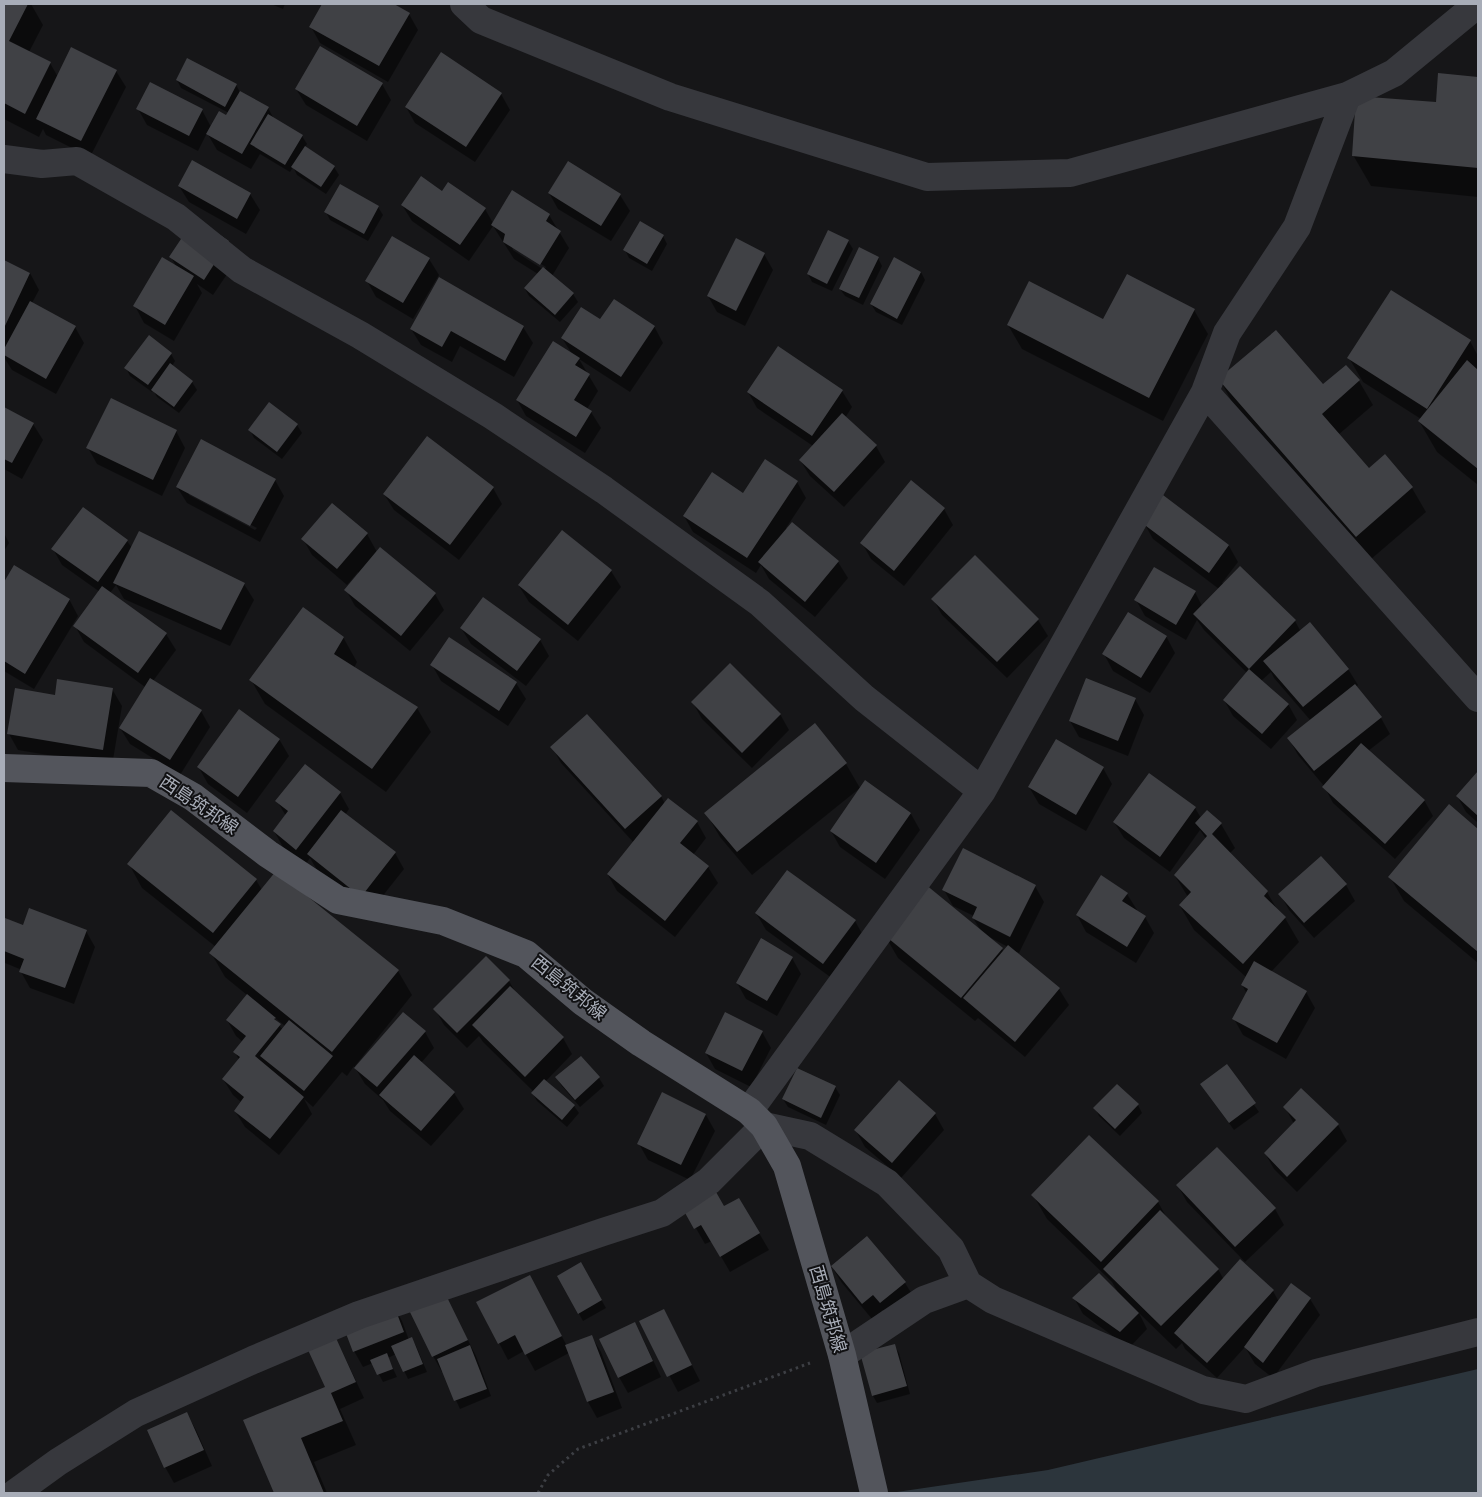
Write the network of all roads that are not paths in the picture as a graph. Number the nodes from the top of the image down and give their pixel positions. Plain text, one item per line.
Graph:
1 (464, 4) edge
2 (1478, 4) edge
3 (1347, 96) junction
4 (4, 159) edge
5 (1205, 392) junction
6 (1478, 698) edge
7 (4, 768) edge
8 (982, 791) junction
9 (757, 1119) junction
10 (968, 1284) junction
11 (1478, 1332) edge
12 (842, 1355) junction
13 (15, 1493) edge
14 (874, 1493) edge

1 - 3 street
2 - 3 street
3 - 5 street
4 - 8 street
5 - 6 street
5 - 8 street
7 - 9 main road, 西島筑邦線
8 - 9 street
9 - 10 street
9 - 12 main road, 西島筑邦線
9 - 13 street
10 - 11 street
10 - 12 street
12 - 14 main road, 西島筑邦線

